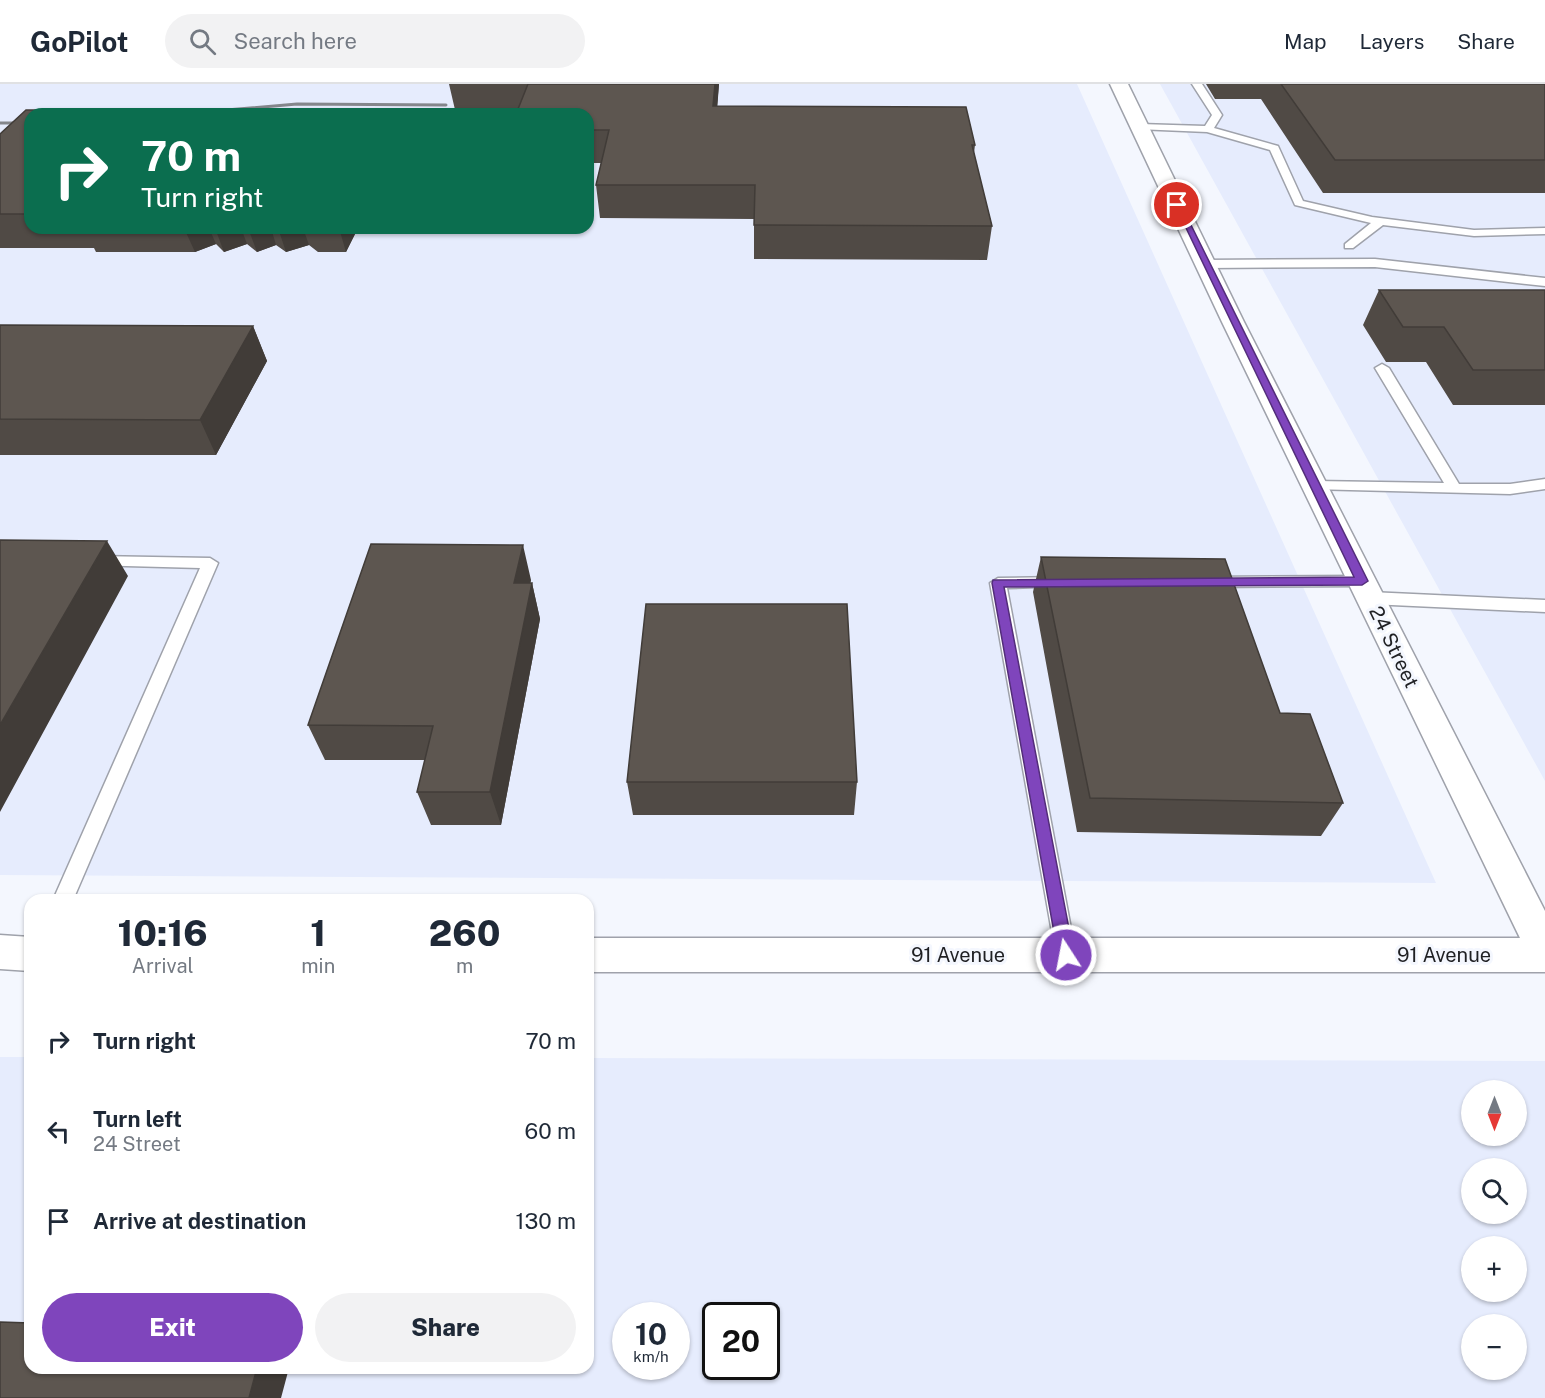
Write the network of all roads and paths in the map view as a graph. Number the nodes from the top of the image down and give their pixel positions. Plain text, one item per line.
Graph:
1 (1119, 84) edge
2 (1197, 84) edge
3 (1140, 127) junction
4 (1208, 129) junction
5 (1381, 221) junction
6 (1545, 231) edge
7 (1349, 246) dead end
8 (1205, 264) junction
9 (1545, 282) edge
10 (1382, 369) dead end
11 (1545, 484) edge
12 (1315, 486) junction
13 (1455, 489) junction
14 (82, 560) edge
15 (1080, 582) edge
16 (1197, 582) edge
17 (1366, 590) junction
18 (1545, 606) edge
19 (66, 894) edge
20 (1545, 949) edge
21 (0, 952) edge
22 (24, 954) edge
23 (594, 955) edge
24 (1066, 955) junction
25 (1545, 955) edge

1 - 3 street, 24 Street
2 - 4 lane
3 - 4 lane
3 - 8 street, 24 Street
4 - 5 lane
5 - 6 lane
5 - 7 lane
8 - 9 lane
8 - 12 street, 24 Street
10 - 13 lane
11 - 13 lane
12 - 13 lane
12 - 17 street, 24 Street
14 - 19 lane
15 - 24 lane
16 - 17 lane
17 - 18 lane
17 - 20 street, 24 Street
21 - 22 street
23 - 24 street, 91 Avenue
24 - 25 street, 91 Avenue

